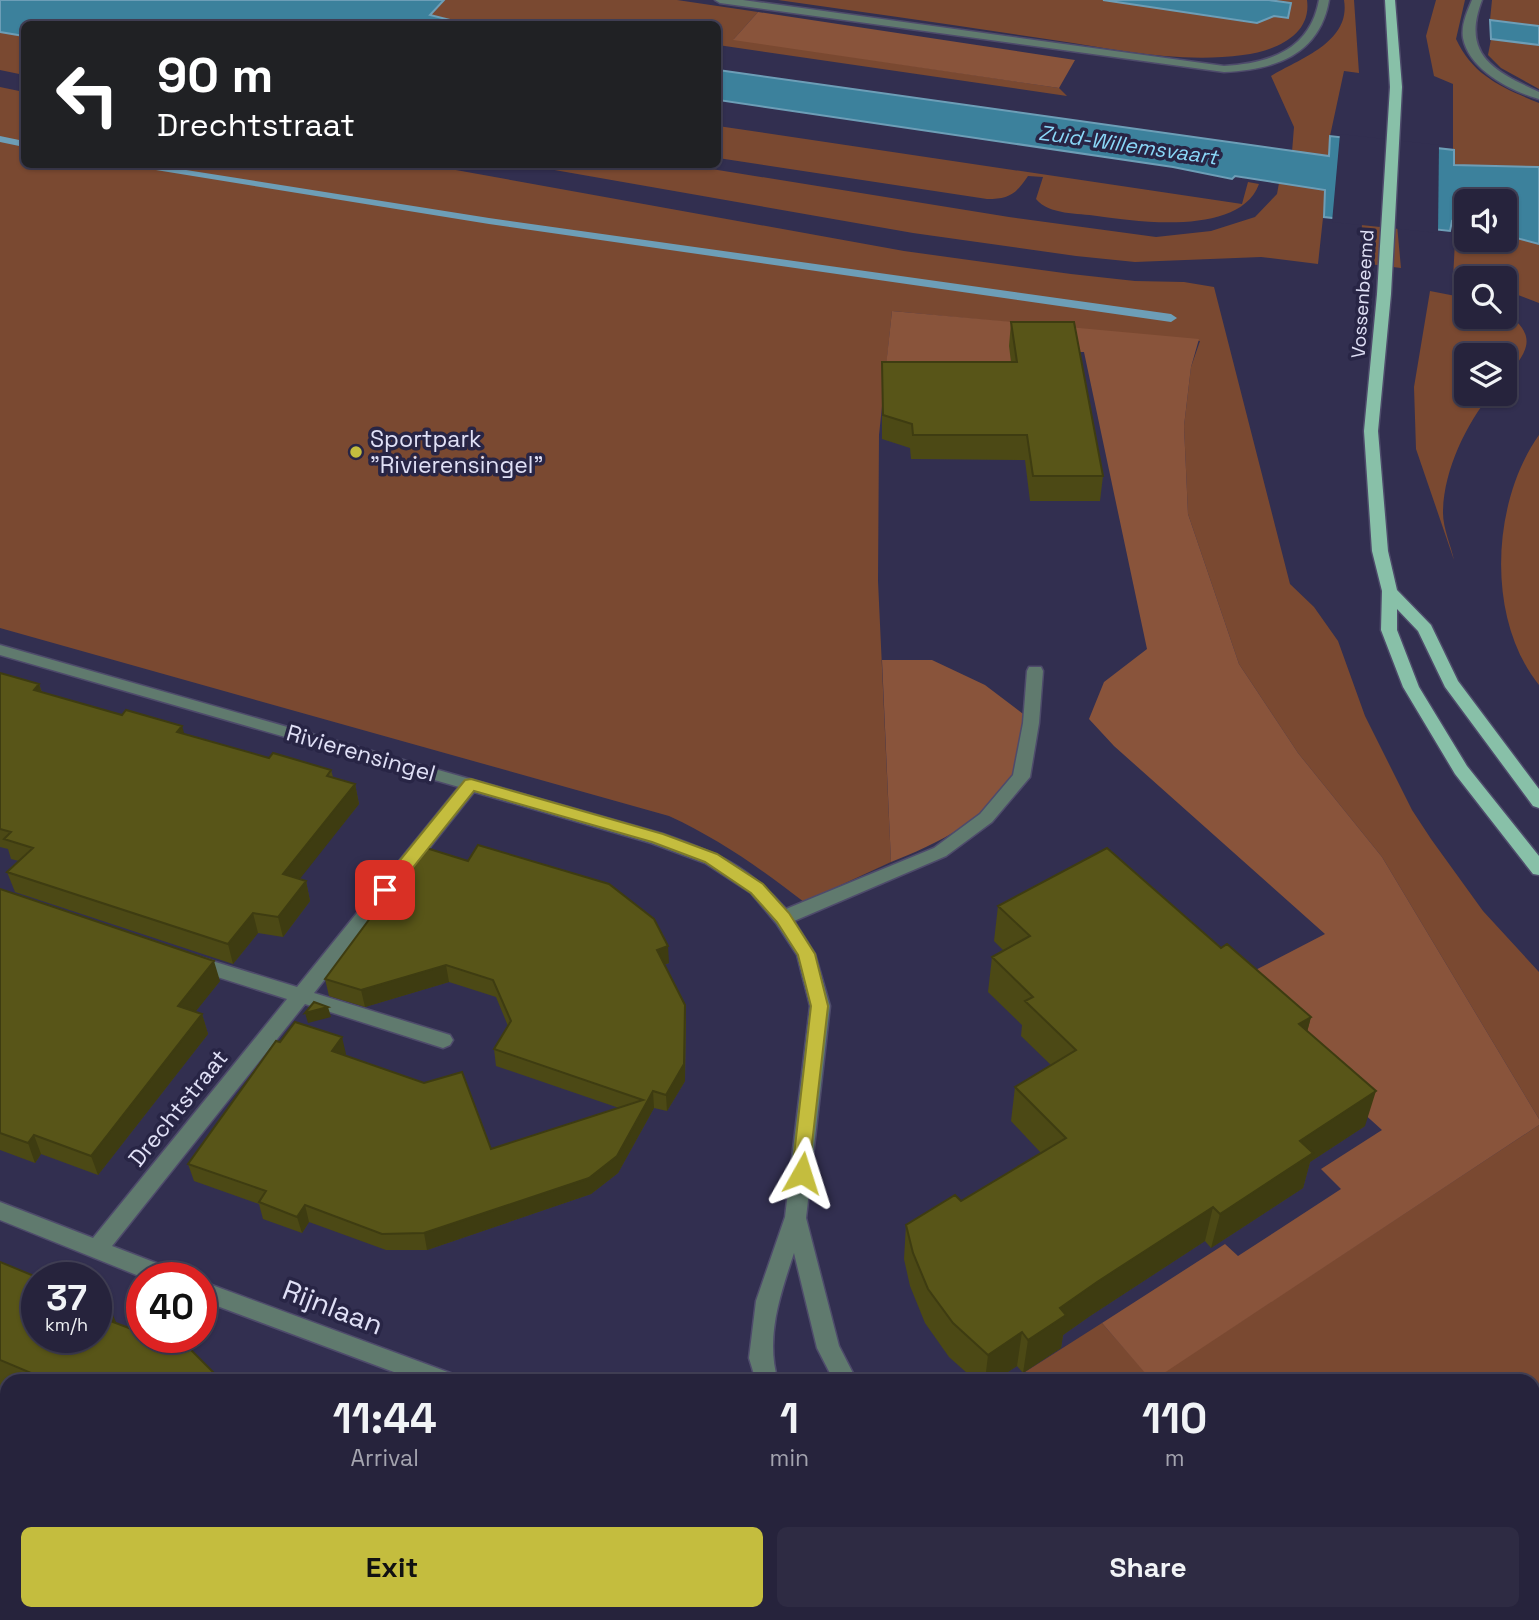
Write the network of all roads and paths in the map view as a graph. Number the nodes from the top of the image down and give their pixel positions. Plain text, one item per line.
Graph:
1 (720, 0) edge
2 (1324, 0) edge
3 (1390, 0) edge
4 (1477, 0) edge
5 (1539, 96) edge
6 (1390, 591) junction
7 (0, 650) edge
8 (1035, 671) dead end
9 (471, 784) junction
10 (1539, 802) edge
11 (1539, 869) edge
12 (783, 918) junction
13 (176, 957) edge
14 (299, 997) junction
15 (443, 1041) dead end
16 (0, 1211) edge
17 (796, 1217) junction
18 (96, 1250) junction
19 (127, 1262) edge
20 (217, 1296) edge
21 (426, 1374) edge
22 (765, 1374) edge
23 (842, 1374) edge

1 - 2 street
3 - 6 main road, Vossenbeemd
4 - 5 street
6 - 10 main road, Vossenbeemd
6 - 11 main road, Vossenbeemd
7 - 9 street, Rivierensingel
8 - 12 street
9 - 12 street, Rivierensingel
9 - 14 street, Drechtstraat
12 - 17 street, Rivierensingel
13 - 14 street
14 - 15 street
14 - 18 street, Drechtstraat
16 - 18 street
17 - 22 street, Rivierensingel
17 - 23 street, Rivierensingel
18 - 19 street
20 - 21 street, Rijnlaan

